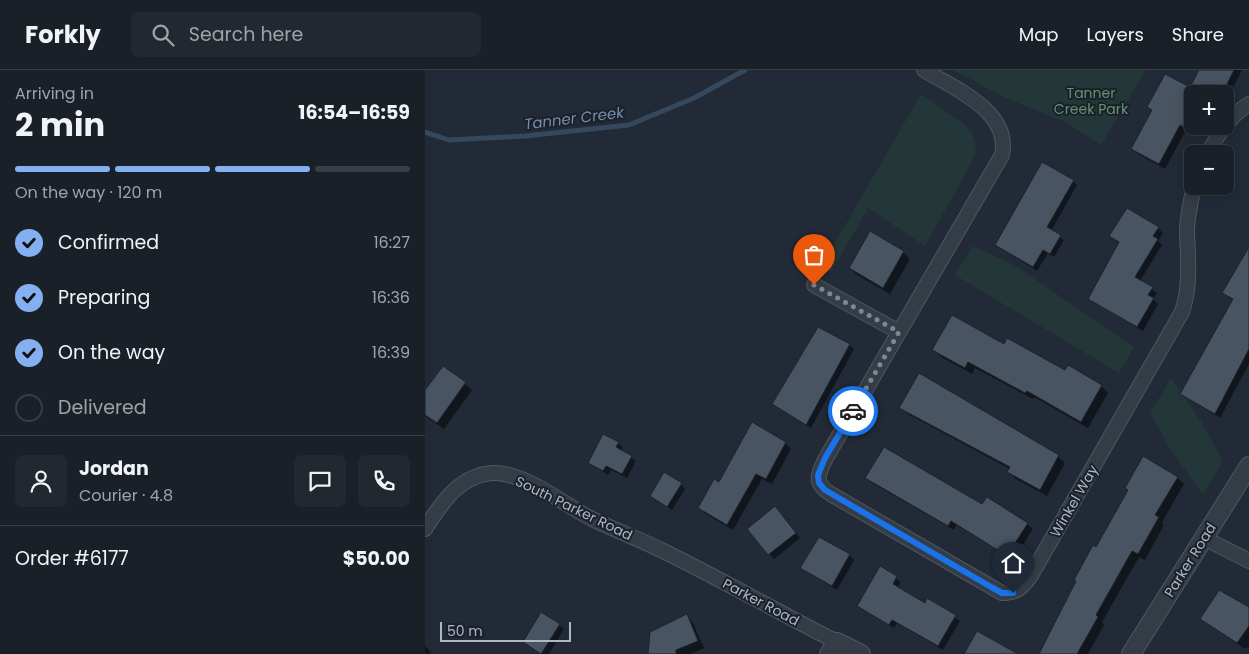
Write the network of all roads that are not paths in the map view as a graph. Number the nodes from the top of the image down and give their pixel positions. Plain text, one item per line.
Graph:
1 (924, 70) edge
2 (1249, 104) edge
3 (1213, 145) edge
4 (1193, 195) edge
5 (814, 285) dead end
6 (899, 332) junction
7 (1249, 466) edge
8 (425, 529) edge
9 (1204, 538) junction
10 (661, 550) joint
11 (1249, 561) edge
12 (833, 648) edge
13 (861, 654) edge
14 (1131, 654) edge

1 - 6 street, Winkel Way
2 - 3 street
4 - 6 street, Winkel Way
5 - 6 street
7 - 9 street, Parker Road
8 - 10 street, South Parker Road
9 - 11 street
9 - 14 street, Parker Road
10 - 12 street, Parker Road
12 - 13 street, Parker Road

